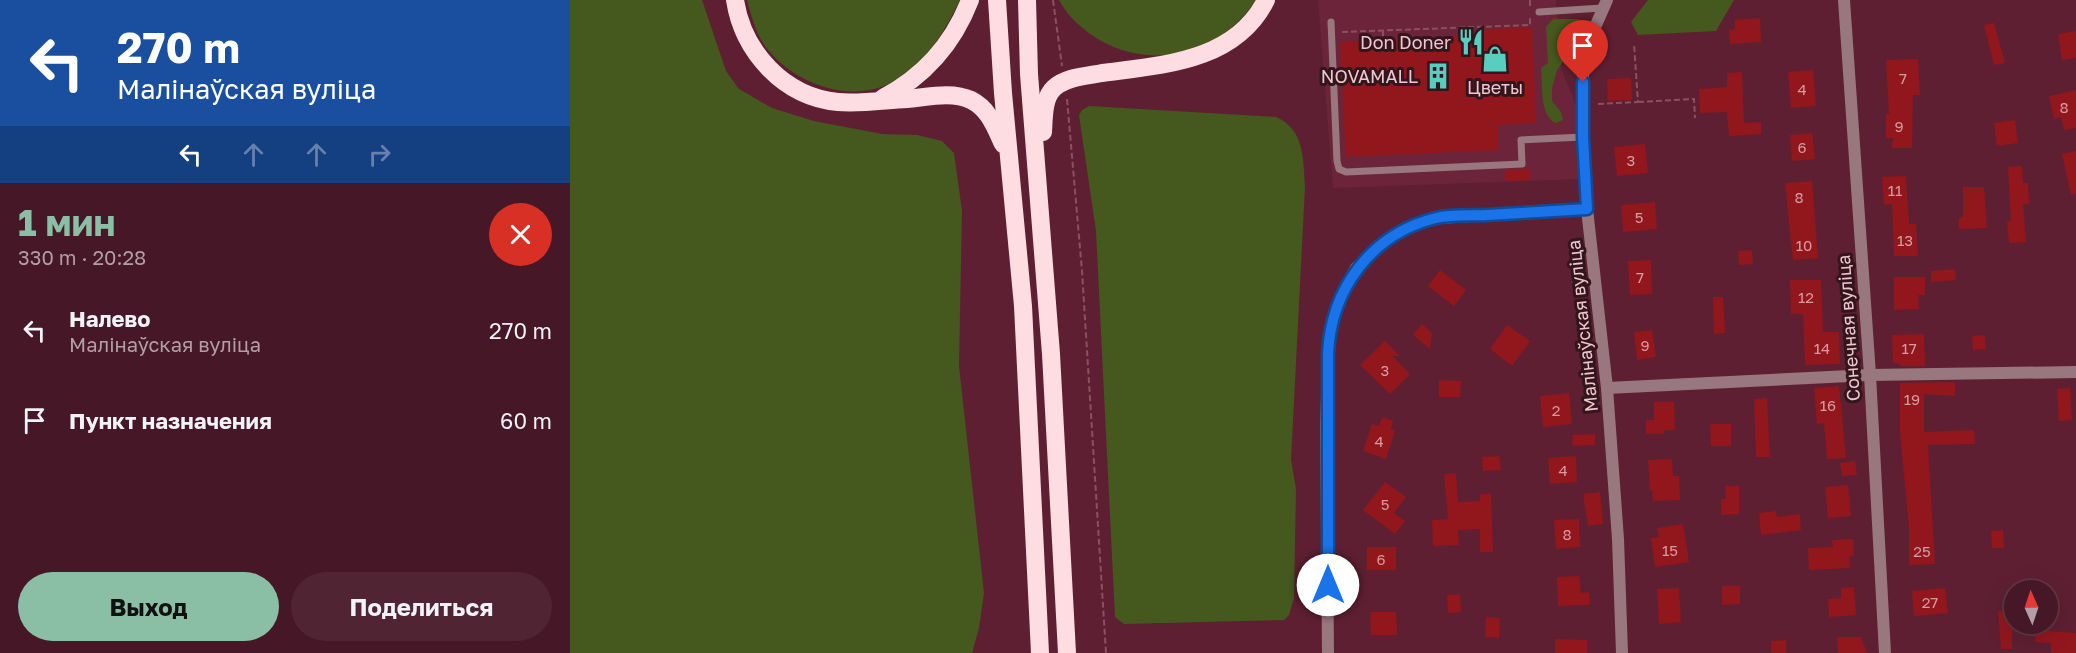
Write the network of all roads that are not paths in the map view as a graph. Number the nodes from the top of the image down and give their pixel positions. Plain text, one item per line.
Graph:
1 (735, 0) edge
2 (970, 0) edge
3 (997, 0) edge
4 (1027, 0) edge
5 (1266, 0) edge
6 (1844, 0) edge
7 (1605, 4) edge
8 (1539, 12) dead end
9 (1331, 22) dead end
10 (876, 101) junction
11 (1583, 137) junction
12 (1009, 159) junction
13 (1038, 181) junction
14 (1587, 209) junction
15 (2076, 372) edge
16 (1870, 375) junction
17 (1608, 388) junction
18 (1040, 653) edge
19 (1067, 653) edge
20 (1328, 653) edge
21 (1622, 653) edge
22 (1885, 653) edge

1 - 10 highway
2 - 10 highway
3 - 12 highway
4 - 13 highway
5 - 13 highway
6 - 16 street, Сонечная вуліца
7 - 8 lane
7 - 11 street, Малінаўская вуліца
9 - 11 lane
10 - 12 highway
11 - 14 street, Малінаўская вуліца
12 - 18 highway
13 - 19 highway
14 - 17 street, Малінаўская вуліца
14 - 20 street
15 - 16 street
16 - 17 street
16 - 22 street, Сонечная вуліца
17 - 21 street, Малінаўская вуліца

